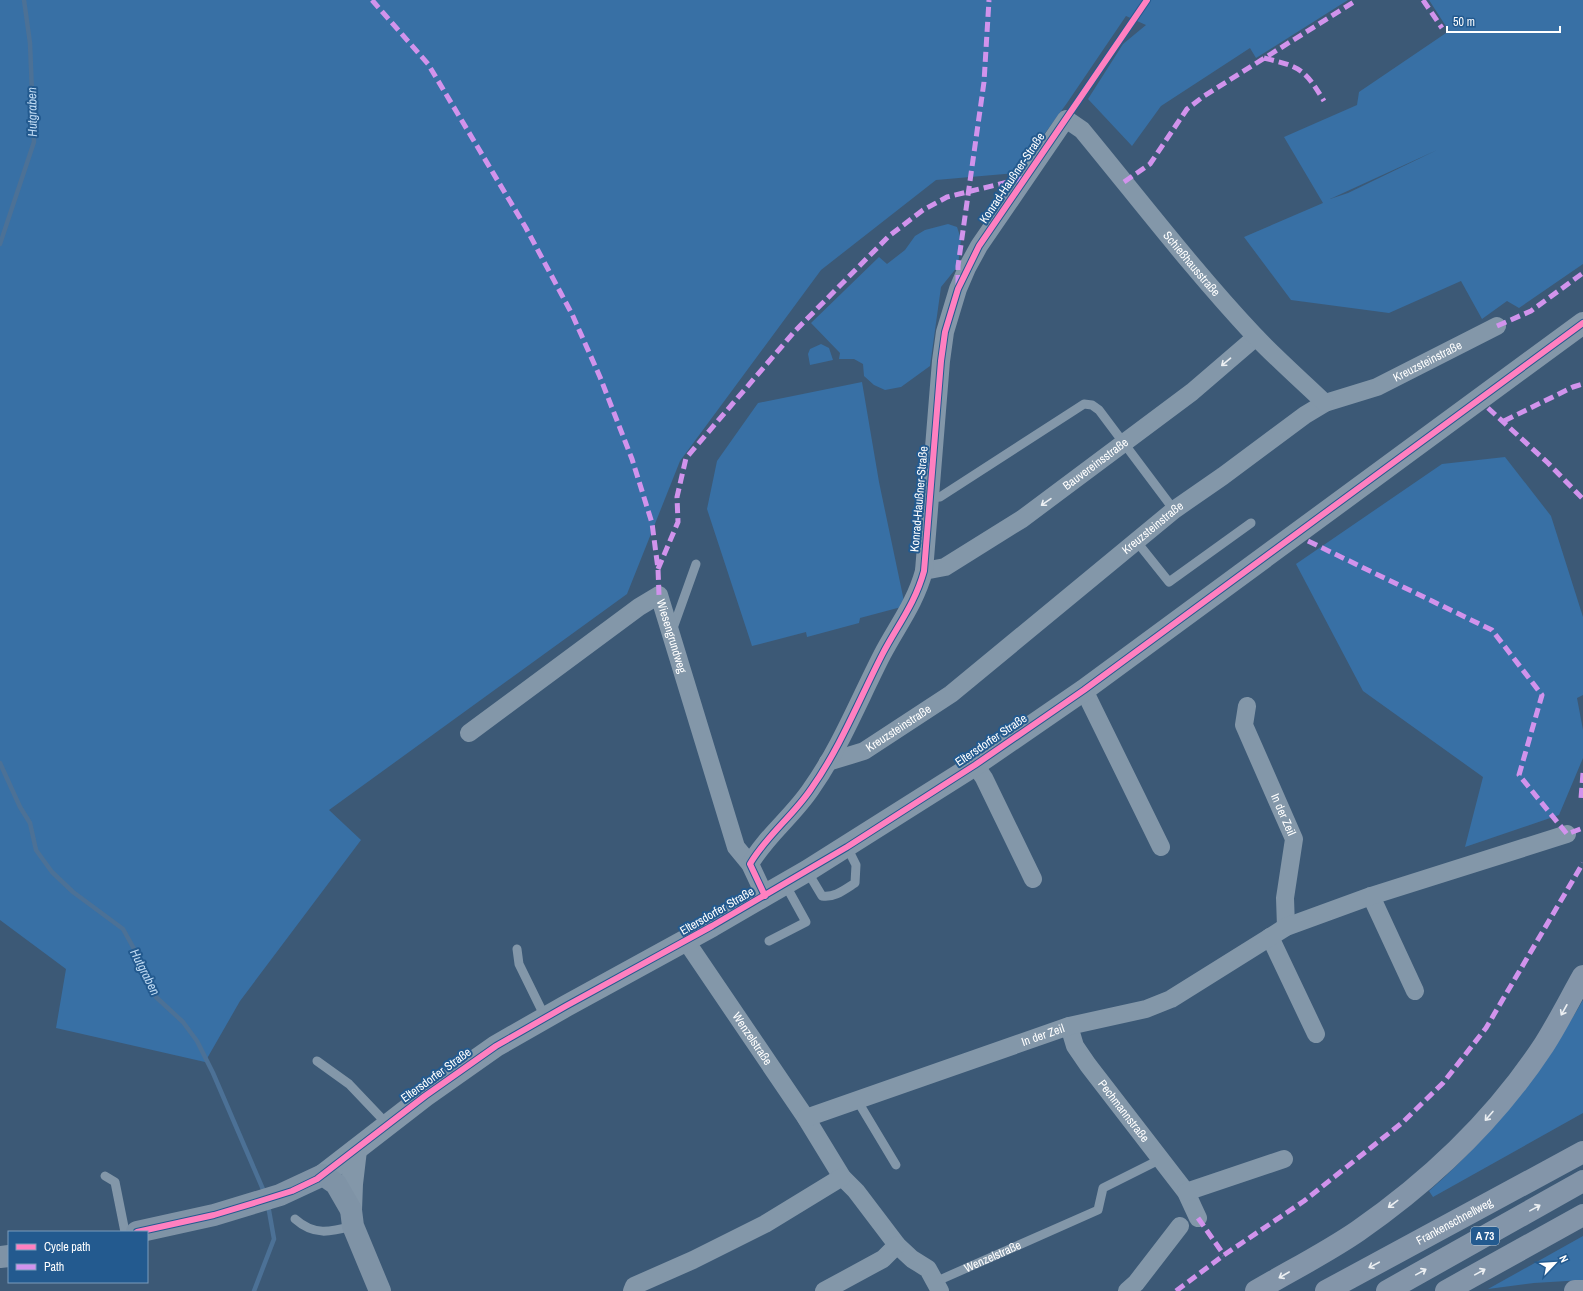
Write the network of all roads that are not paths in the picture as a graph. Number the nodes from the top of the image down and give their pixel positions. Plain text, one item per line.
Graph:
1 (1066, 118) joint
2 (1583, 323) edge
3 (1497, 326) dead end
4 (1256, 337) junction
5 (1325, 403) junction
6 (1123, 443) junction
7 (930, 498) junction
8 (1174, 510) junction
9 (1251, 523) dead end
10 (1137, 542) junction
11 (696, 564) dead end
12 (924, 571) junction
13 (671, 634) junction
14 (1084, 690) junction
15 (1247, 706) dead end
16 (469, 732) dead end
17 (828, 762) junction
18 (975, 765) junction
19 (1567, 834) dead end
20 (847, 847) junction
21 (1161, 847) dead end
22 (750, 864) junction
23 (808, 871) junction
24 (1033, 879) dead end
25 (785, 884) junction
26 (765, 896) junction
27 (1371, 896) junction
28 (1286, 927) junction
29 (1270, 938) junction
30 (686, 941) junction
31 (769, 941) dead end
32 (517, 949) dead end
33 (1583, 976) edge
34 (1416, 991) dead end
35 (545, 1017) junction
36 (1069, 1026) junction
37 (1316, 1034) dead end
38 (317, 1061) dead end
39 (857, 1100) junction
40 (806, 1118) junction
41 (388, 1125) junction
42 (356, 1150) junction
43 (1583, 1152) edge
44 (1161, 1159) junction
45 (1284, 1159) dead end
46 (896, 1165) dead end
47 (104, 1176) dead end
48 (320, 1177) junction
49 (842, 1177) junction
50 (1583, 1181) edge
51 (1186, 1192) junction
52 (1583, 1215) edge
53 (352, 1218) junction
54 (1198, 1218) dead end
55 (295, 1219) dead end
56 (1180, 1226) dead end
57 (125, 1231) edge
58 (141, 1231) edge
59 (897, 1246) junction
60 (937, 1286) edge
61 (380, 1291) edge
62 (632, 1291) edge
63 (824, 1291) edge
64 (1127, 1291) edge
65 (1256, 1291) edge
66 (1326, 1291) edge
67 (1387, 1291) edge
68 (1446, 1291) edge
69 (1575, 1291) edge
70 (1583, 1291) edge

1 - 4 street, Schießhausstraße
1 - 7 street, Konrad-Haußner-Straße
2 - 14 street, Eltersdorfer Straße
3 - 5 street, Kreuzsteinstraße
4 - 5 street, Schießhausstraße
4 -> 6 street, Bauvereinsstraße
5 - 8 street, Kreuzsteinstraße
6 - 7 lane, Konrad-Haußner-Straße
6 - 8 lane
6 -> 12 street, Bauvereinsstraße
7 - 12 street, Konrad-Haußner-Straße
8 - 10 street, Kreuzsteinstraße
9 - 10 lane
10 - 17 street, Kreuzsteinstraße
11 - 13 lane
12 - 17 street, Konrad-Haußner-Straße
13 - 16 street, Wiesengrundweg
13 - 22 street, Wiesengrundweg
14 - 18 street, Eltersdorfer Straße
14 - 21 street
15 - 28 street, In der Zeil
17 - 22 street, Konrad-Haußner-Straße
18 - 20 street, Eltersdorfer Straße
18 - 24 street, Eltersdorfer Straße
19 - 27 street, In der Zeil
20 - 23 street, Eltersdorfer Straße
20 - 23 lane
22 - 26 street, Wiesengrundweg
23 - 25 street, Eltersdorfer Straße
25 - 26 street, Eltersdorfer Straße
25 - 31 lane
26 - 30 street, Eltersdorfer Straße
27 - 28 street, In der Zeil
27 - 34 street
28 - 29 street, In der Zeil
29 - 36 street, In der Zeil
29 - 37 street
30 - 35 street, Eltersdorfer Straße
30 - 40 street, Wenzelstraße
32 - 35 lane
33 -> 65 highway
35 - 41 street, Eltersdorfer Straße
36 - 39 street, In der Zeil
36 - 44 street, Pechmannstraße
38 - 41 lane
39 - 40 street, In der Zeil
39 - 46 lane
40 - 49 street, Wenzelstraße
41 - 42 street, Eltersdorfer Straße
42 - 48 street, Eltersdorfer Straße
42 - 53 street
43 -> 66 highway, Frankenschnellweg / A 73
44 - 51 street, Pechmannstraße
44 - 60 lane, Wenzelstraße
45 - 51 street
47 - 57 lane
48 - 53 main road
48 - 58 main road, Eltersdorfer Straße
49 - 59 street, Wenzelstraße
49 - 62 street
67 -> 50 highway, A 73
51 - 54 street, Pechmannstraße
68 -> 52 highway
53 - 55 lane
53 - 61 main road
56 - 64 street
59 - 60 street, Wenzelstraße
59 - 63 street
69 - 70 highway

